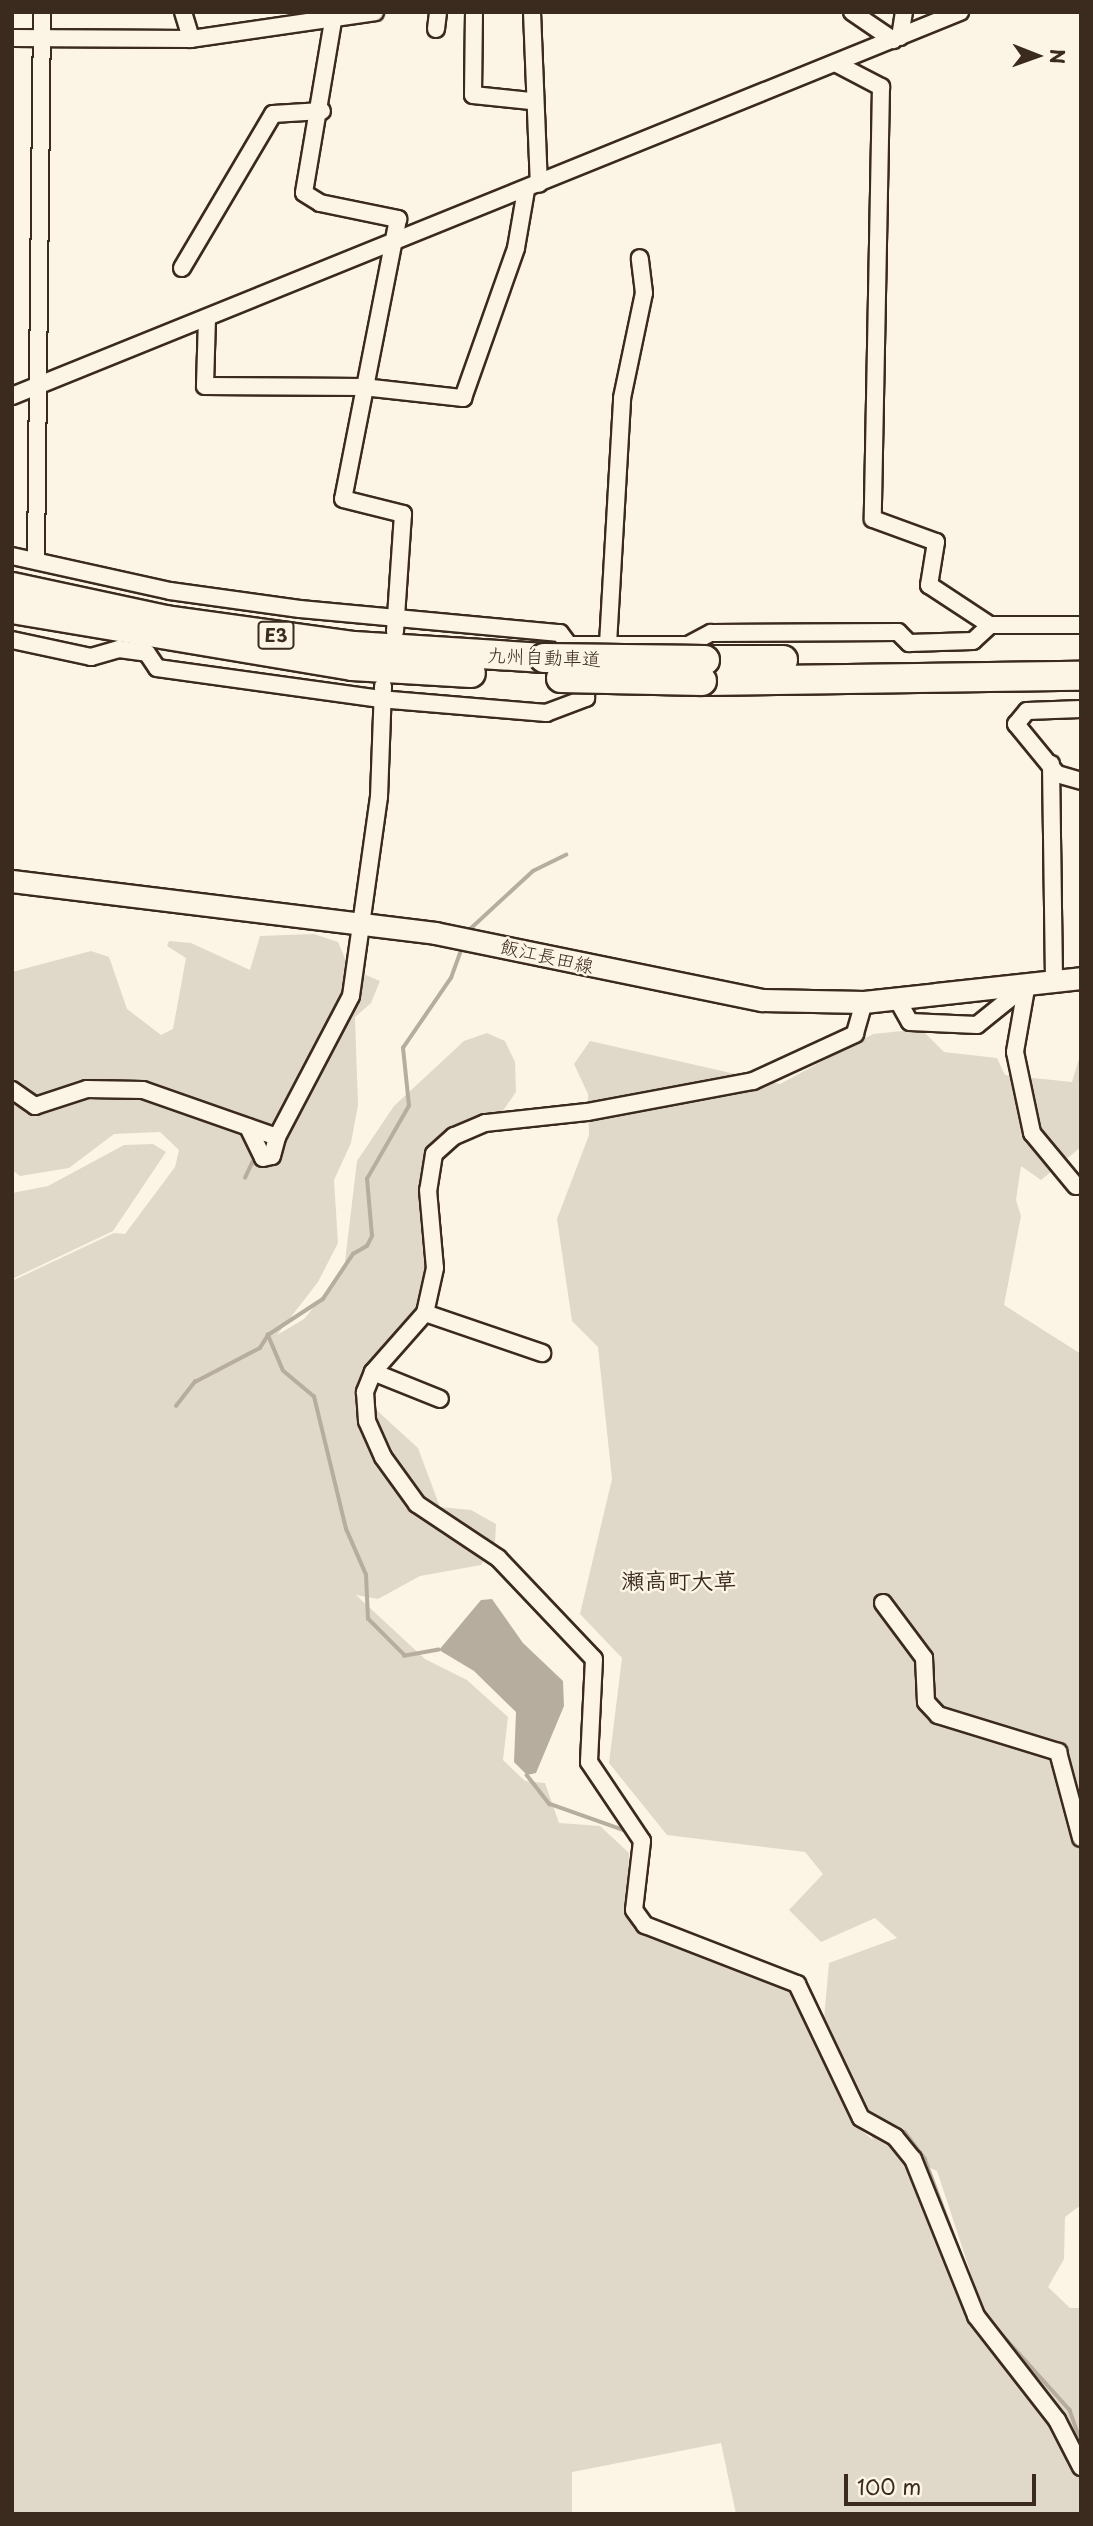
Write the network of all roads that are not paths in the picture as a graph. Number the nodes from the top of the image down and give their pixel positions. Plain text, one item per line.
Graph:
1 (43, 12) edge
2 (183, 12) edge
3 (375, 12) edge
4 (474, 12) edge
5 (532, 12) edge
6 (852, 12) edge
7 (904, 12) edge
8 (960, 12) edge
9 (338, 18) edge
10 (12, 37) edge
11 (42, 38) junction
12 (896, 38) junction
13 (191, 39) junction
14 (837, 64) junction
15 (531, 101) junction
16 (322, 111) junction
17 (532, 187) junction
18 (399, 240) junction
19 (640, 258) dead end
20 (182, 268) dead end
21 (207, 318) junction
22 (40, 385) junction
23 (363, 387) junction
24 (12, 396) edge
25 (12, 556) edge
26 (36, 561) junction
27 (12, 587) edge
28 (12, 609) edge
29 (990, 625) junction
30 (1081, 625) edge
31 (396, 626) junction
32 (12, 640) edge
33 (608, 644) junction
34 (587, 645) junction
35 (1081, 659) edge
36 (544, 668) junction
37 (986, 668) junction
38 (1081, 676) edge
39 (381, 692) junction
40 (1081, 709) edge
41 (1051, 764) junction
42 (1081, 781) edge
43 (12, 881) edge
44 (363, 924) junction
45 (1081, 978) edge
46 (1054, 979) junction
47 (1027, 983) junction
48 (897, 999) junction
49 (864, 1002) junction
50 (12, 1090) edge
51 (248, 1127) junction
52 (277, 1137) junction
53 (1076, 1186) dead end
54 (425, 1313) junction
55 (542, 1353) dead end
56 (373, 1372) junction
57 (440, 1399) dead end
58 (883, 1603) dead end
59 (1081, 1838) edge
60 (1081, 2467) edge

1 - 11 street
2 - 13 street
3 - 9 street
4 - 15 street
5 - 15 street
6 - 12 street
7 - 12 street
8 - 12 street
9 - 13 street
9 - 16 street
10 - 11 street
11 - 13 street
11 - 22 street
12 - 14 street
14 - 17 street
14 - 29 street
15 - 17 street
16 - 18 street
16 - 20 street
17 - 18 street
17 - 23 street
18 - 21 street
18 - 23 street
19 - 33 street
21 - 22 street
21 - 23 street
22 - 24 street
22 - 26 street
23 - 31 street
25 - 26 street
26 - 31 street
27 - 36 highway, 九州自動車道 / E3
28 - 36 highway, 九州自動車道 / E3
29 - 30 street
29 - 33 street
31 - 34 street
32 - 39 street
33 - 34 street
34 - 39 street
35 - 37 highway, 九州自動車道 / E3
36 - 37 highway, 九州自動車道 / E3, bridge
37 - 38 highway, 九州自動車道 / E3
39 - 44 street
40 - 41 street
41 - 42 street
41 - 46 street
43 - 44 main road, 飯江長田線
44 - 49 main road, 飯江長田線
44 - 52 street
45 - 46 main road, 飯江長田線
46 - 47 main road, 飯江長田線
47 - 48 main road, 飯江長田線
47 - 48 street
47 - 53 street
48 - 49 main road, 飯江長田線
49 - 54 street
50 - 51 street
51 - 52 street
51 - 52 street
54 - 55 street
54 - 56 street
56 - 57 street
56 - 60 street
58 - 59 street

